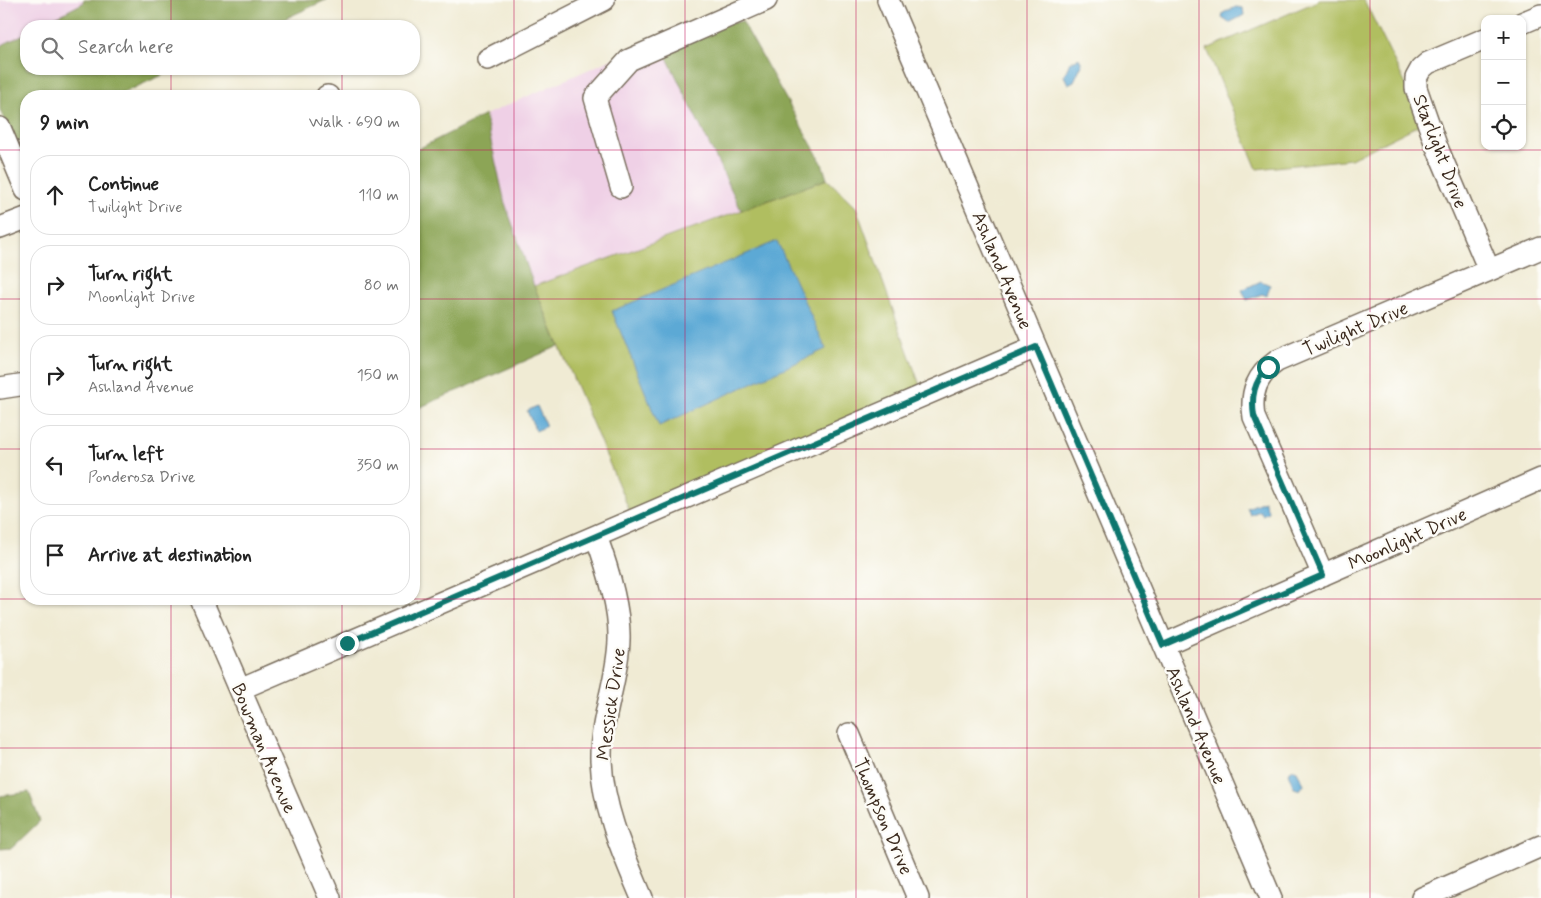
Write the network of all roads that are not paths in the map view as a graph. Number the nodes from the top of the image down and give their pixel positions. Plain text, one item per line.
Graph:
1 (604, 0) edge
2 (766, 0) edge
3 (888, 0) edge
4 (1541, 15) edge
5 (1526, 21) edge
6 (1481, 41) edge
7 (488, 59) dead end
8 (0, 128) edge
9 (20, 176) edge
10 (622, 187) dead end
11 (20, 220) edge
12 (0, 228) edge
13 (1541, 248) edge
14 (1489, 270) junction
15 (1036, 347) junction
16 (20, 385) edge
17 (0, 388) edge
18 (1541, 479) edge
19 (596, 536) junction
20 (1323, 575) junction
21 (204, 605) edge
22 (1163, 645) junction
23 (240, 689) junction
24 (849, 734) dead end
25 (1541, 846) edge
26 (330, 898) edge
27 (642, 898) edge
28 (918, 898) edge
29 (1271, 898) edge
30 (1422, 898) edge

1 - 7 street
2 - 10 street
3 - 15 street, Ashland Avenue
4 - 5 street
6 - 14 street, Starlight Drive
8 - 9 street
11 - 12 street
13 - 14 street, Twilight Drive
14 - 20 street, Twilight Drive
15 - 19 street
15 - 22 street, Ashland Avenue
16 - 17 street
18 - 20 street, Moonlight Drive
19 - 23 street
19 - 27 street, Messick Drive
20 - 22 street, Moonlight Drive
21 - 23 street, Bowman Avenue
22 - 29 street, Ashland Avenue
23 - 26 street, Bowman Avenue
24 - 28 street, Thompson Drive
25 - 30 street

